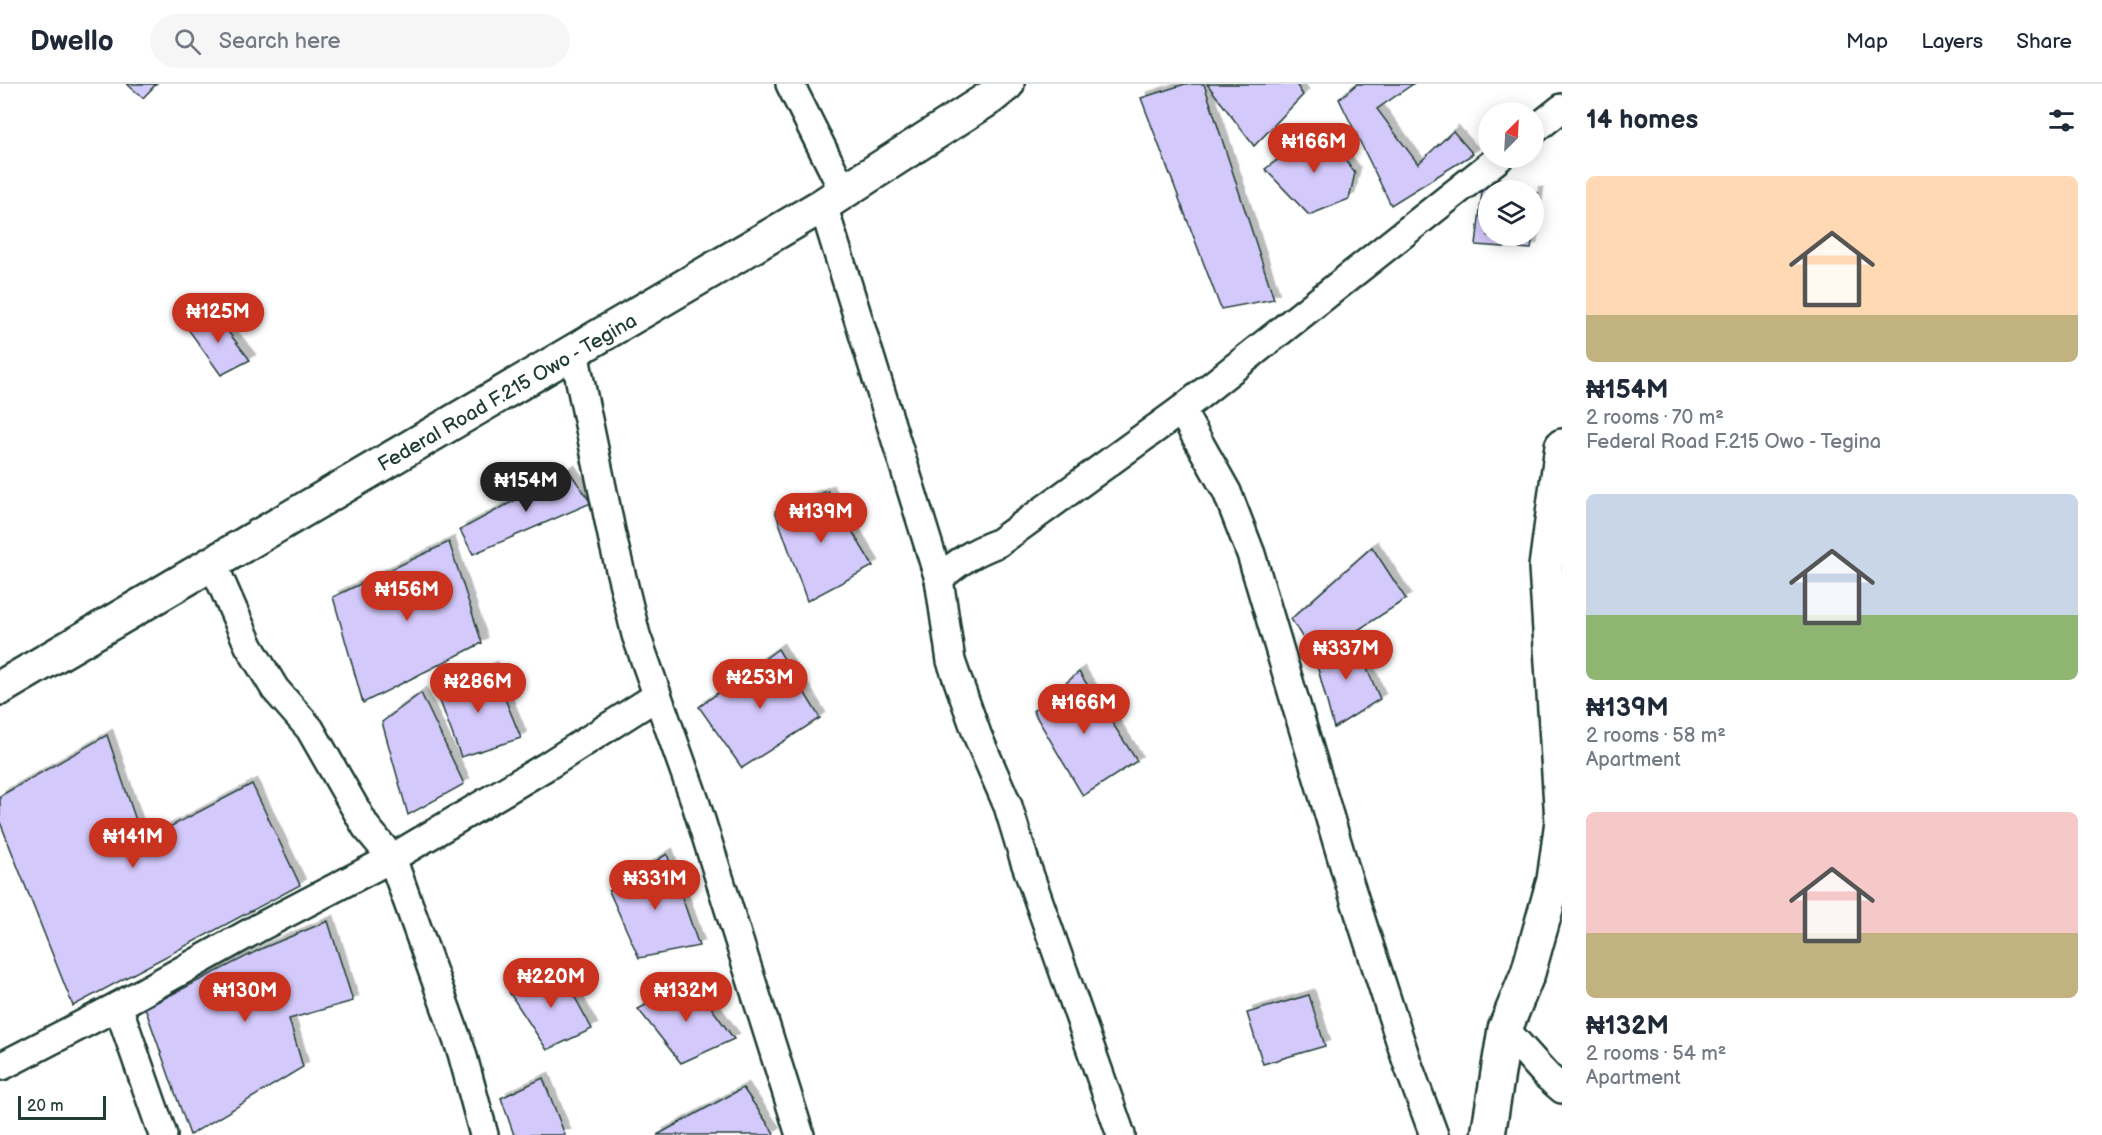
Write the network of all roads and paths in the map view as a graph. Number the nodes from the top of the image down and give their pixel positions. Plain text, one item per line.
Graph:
1 (790, 84) edge
2 (1007, 84) edge
3 (1562, 108) edge
4 (1544, 122) edge
5 (1486, 168) edge
6 (834, 199) junction
7 (574, 352) junction
8 (1181, 410) junction
9 (1562, 446) edge
10 (213, 564) junction
11 (1554, 567) edge
12 (939, 579) junction
13 (0, 688) edge
14 (657, 696) junction
15 (392, 858) junction
16 (118, 1006) junction
17 (1505, 1029) junction
18 (2, 1066) dead end
19 (1562, 1089) edge
20 (162, 1135) edge
21 (484, 1135) edge
22 (800, 1135) edge
23 (1120, 1135) edge
24 (1434, 1135) edge
25 (1488, 1135) edge

1 - 6 street
2 - 6 main road, Federal Road F.215 Owo - Tegina
3 - 4 street
5 - 8 street
6 - 7 main road, Federal Road F.215 Owo - Tegina
6 - 12 street
7 - 10 main road, Federal Road F.215 Owo - Tegina
7 - 14 street
8 - 12 street
8 - 24 street
9 - 11 main road
10 - 13 main road, Federal Road F.215 Owo - Tegina
10 - 15 street
11 - 17 main road
12 - 23 street
14 - 15 street
14 - 22 street
15 - 16 street
15 - 21 street
16 - 18 street
16 - 20 street
17 - 19 street
17 - 25 main road

